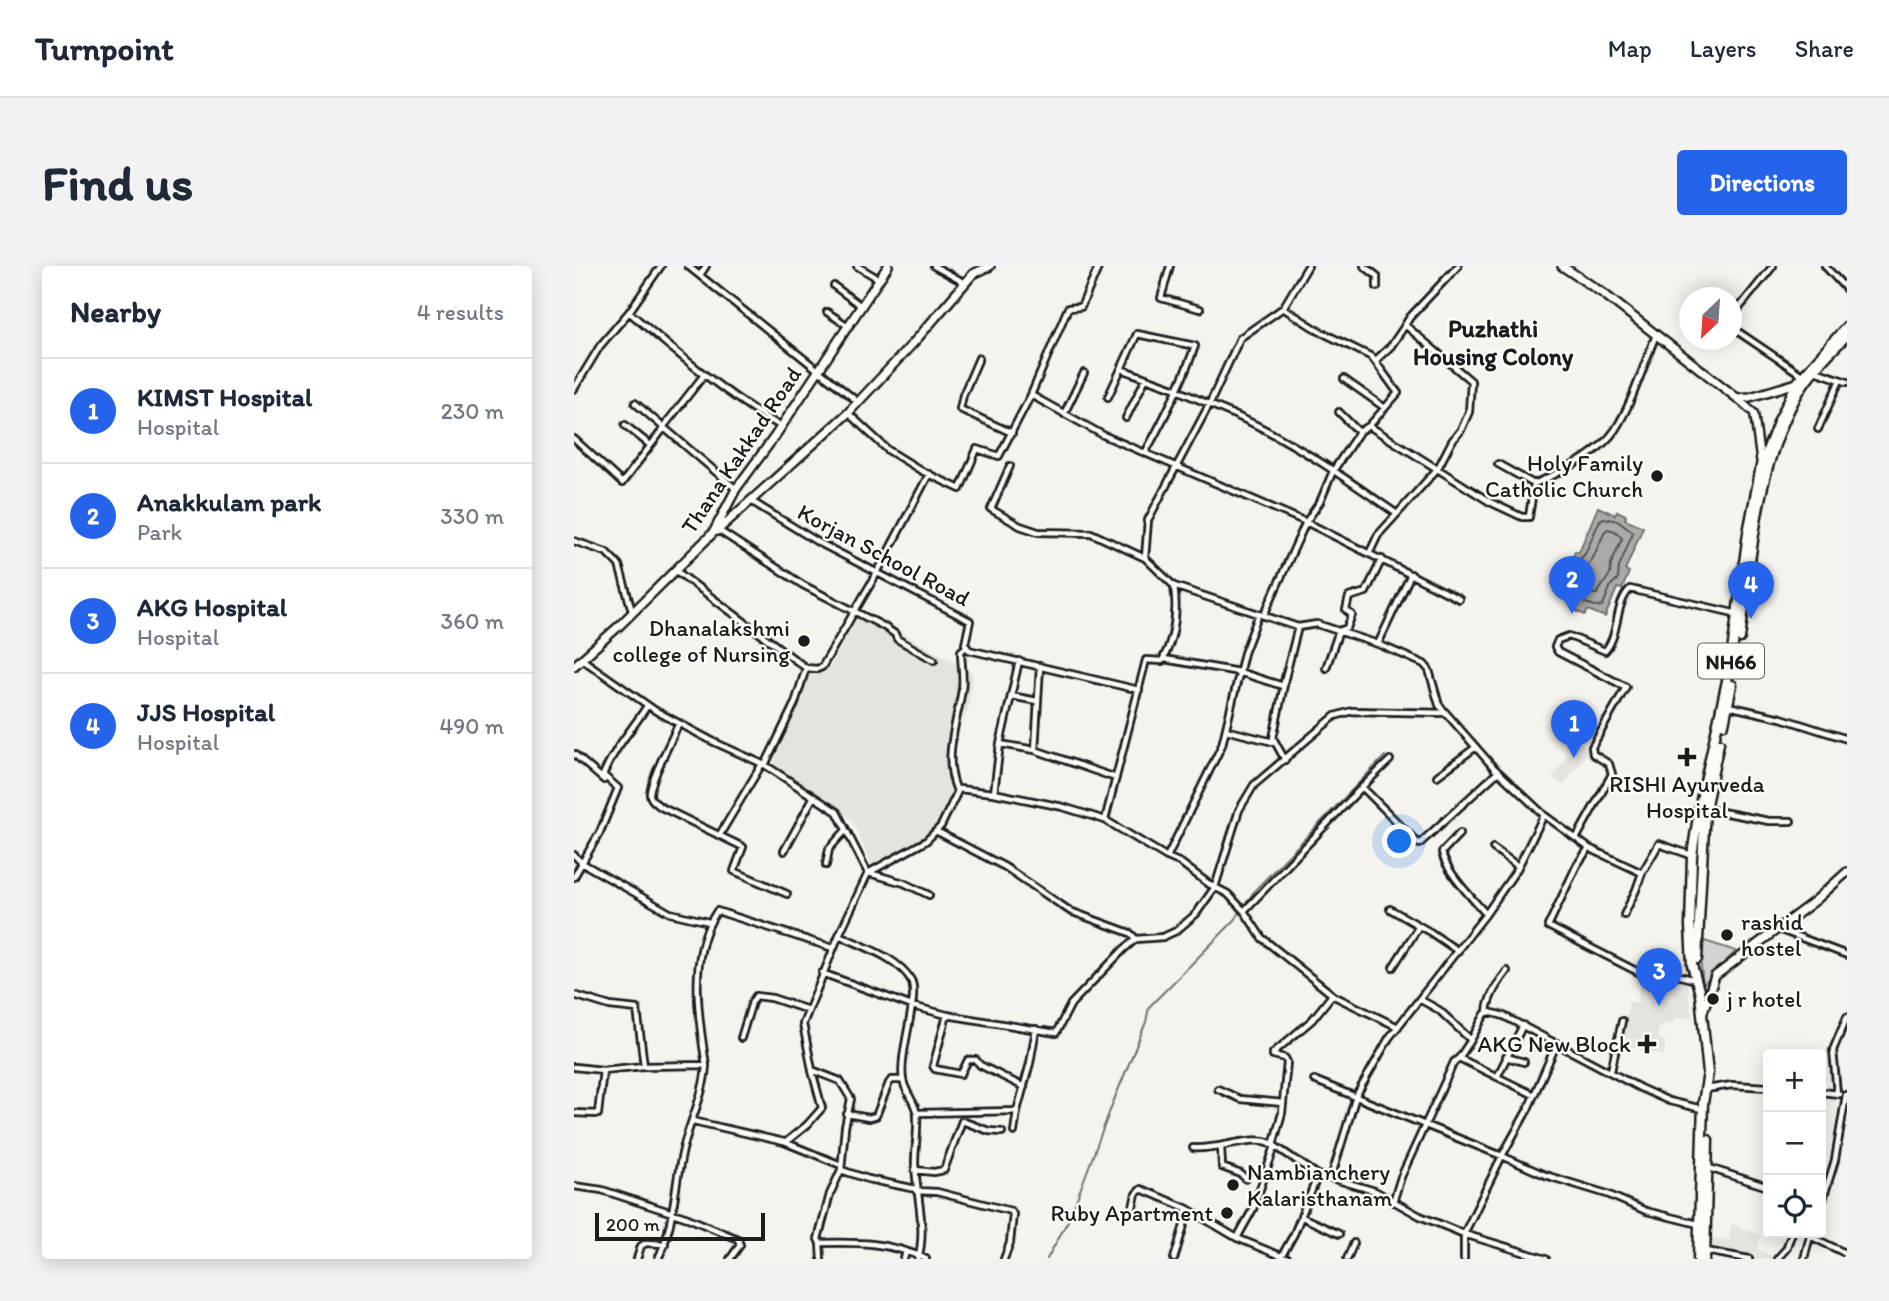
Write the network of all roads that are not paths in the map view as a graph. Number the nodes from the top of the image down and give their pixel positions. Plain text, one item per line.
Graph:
1 (661, 266) edge
2 (688, 266) edge
3 (706, 266) edge
4 (857, 266) edge
5 (888, 266) edge
6 (934, 266) edge
7 (990, 266) edge
8 (1099, 266) edge
9 (1170, 266) edge
10 (1308, 266) edge
11 (1364, 266) edge
12 (1458, 266) edge
13 (1562, 266) edge
14 (1773, 266) edge
15 (1825, 266) edge
16 (700, 275) junction
17 (879, 279) junction
18 (965, 283) junction
19 (834, 286) dead end
20 (1377, 287) dead end
21 (1847, 290) edge
22 (1742, 304) edge
23 (862, 306) junction
24 (1283, 308) junction
25 (1200, 309) dead end
26 (629, 312) junction
27 (827, 312) dead end
28 (1406, 324) junction
29 (849, 326) junction
30 (1847, 326) edge
31 (1656, 334) junction
32 (1742, 335) edge
33 (1847, 335) edge
34 (979, 358) dead end
35 (1375, 361) junction
36 (1121, 369) junction
37 (1814, 370) junction
38 (818, 372) junction
39 (1084, 373) dead end
40 (704, 375) junction
41 (1146, 378) junction
42 (1344, 379) dead end
43 (1802, 379) junction
44 (1840, 380) junction
45 (1847, 382) edge
46 (574, 389) edge
47 (1177, 390) junction
48 (1031, 396) junction
49 (1108, 397) dead end
50 (1737, 398) junction
51 (858, 402) junction
52 (635, 403) dead end
53 (1209, 405) junction
54 (1385, 408) junction
55 (1339, 412) dead end
56 (848, 413) junction
57 (1064, 414) junction
58 (1126, 418) dead end
59 (625, 425) dead end
60 (782, 426) junction
61 (1369, 426) junction
62 (664, 427) junction
63 (1818, 429) dead end
64 (1359, 432) junction
65 (1012, 433) junction
66 (574, 439) edge
67 (650, 445) junction
68 (1145, 453) junction
69 (1498, 464) dead end
70 (1177, 466) junction
71 (1761, 466) junction
72 (1010, 467) dead end
73 (1438, 468) junction
74 (1333, 471) junction
75 (929, 474) junction
76 (1534, 484) junction
77 (736, 489) junction
78 (750, 501) junction
79 (1397, 514) junction
80 (1306, 522) junction
81 (716, 531) junction
82 (574, 541) edge
83 (1369, 554) junction
84 (1145, 558) junction
85 (1382, 559) junction
86 (675, 570) junction
87 (877, 573) junction
88 (1410, 574) junction
89 (1174, 586) junction
90 (1459, 599) dead end
91 (855, 611) junction
92 (633, 612) junction
93 (1738, 614) junction
94 (1261, 615) junction
95 (1298, 627) junction
96 (1339, 631) junction
97 (1378, 644) junction
98 (965, 649) dead end
99 (1164, 659) junction
100 (583, 660) junction
101 (933, 660) dead end
102 (1018, 661) junction
103 (574, 666) edge
104 (1040, 666) junction
105 (806, 668) junction
106 (1326, 668) dead end
107 (1238, 672) junction
108 (1283, 683) junction
109 (1139, 690) junction
110 (1011, 696) junction
111 (1037, 701) junction
112 (648, 706) junction
113 (1728, 706) junction
114 (1446, 713) junction
115 (679, 723) junction
116 (1226, 730) junction
117 (1847, 738) edge
118 (1273, 742) junction
119 (1000, 744) junction
120 (1476, 747) junction
121 (1035, 750) junction
122 (574, 754) edge
123 (1284, 760) junction
124 (1390, 760) dead end
125 (764, 765) junction
126 (1498, 772) junction
127 (603, 775) junction
128 (1437, 776) dead end
129 (1116, 778) junction
130 (1362, 787) junction
131 (958, 792) junction
132 (994, 793) junction
133 (813, 798) junction
134 (1705, 809) junction
135 (1544, 815) junction
136 (1105, 820) junction
137 (1791, 821) dead end
138 (846, 830) junction
139 (936, 831) junction
140 (1460, 833) dead end
141 (719, 836) junction
142 (1577, 837) junction
143 (1493, 848) dead end
144 (1590, 848) junction
145 (784, 851) dead end
146 (574, 855) edge
147 (1692, 856) junction
148 (1167, 857) junction
149 (582, 863) junction
150 (826, 865) dead end
151 (1518, 866) junction
152 (1847, 872) edge
153 (868, 873) junction
154 (1642, 873) junction
155 (574, 877) edge
156 (1696, 884) junction
157 (1215, 887) junction
158 (787, 894) dead end
159 (929, 895) dead end
160 (1390, 909) dead end
161 (1244, 911) junction
162 (1486, 914) junction
163 (1624, 915) dead end
164 (709, 922) junction
165 (1419, 926) junction
166 (1777, 928) junction
167 (839, 935) junction
168 (1136, 939) junction
169 (833, 948) junction
170 (1458, 951) junction
171 (1847, 955) edge
172 (1393, 967) dead end
173 (1507, 971) dead end
174 (1696, 972) junction
175 (822, 973) junction
176 (574, 995) edge
177 (1332, 995) junction
178 (1421, 1000) junction
179 (912, 1006) junction
180 (808, 1010) junction
181 (1487, 1013) junction
182 (947, 1015) junction
183 (1702, 1015) junction
184 (1847, 1017) edge
185 (1622, 1021) dead end
186 (1523, 1025) junction
187 (1398, 1027) junction
188 (1036, 1030) junction
189 (741, 1038) dead end
190 (1471, 1040) junction
191 (1558, 1043) junction
192 (1506, 1057) junction
193 (1459, 1058) junction
194 (1524, 1062) dead end
195 (706, 1065) junction
196 (644, 1066) junction
197 (574, 1067) edge
198 (603, 1070) junction
199 (812, 1070) junction
200 (1611, 1072) junction
201 (1497, 1077) junction
202 (903, 1080) junction
203 (1314, 1080) dead end
204 (1024, 1087) junction
205 (1763, 1087) edge
206 (1218, 1089) dead end
207 (1826, 1093) edge
208 (1837, 1094) junction
209 (1534, 1095) junction
210 (1846, 1095) edge
211 (1356, 1097) junction
212 (1705, 1099) junction
213 (1283, 1103) junction
214 (1017, 1111) junction
215 (574, 1113) edge
216 (917, 1113) junction
217 (847, 1114) junction
218 (693, 1121) junction
219 (1424, 1125) junction
220 (1002, 1132) dead end
221 (1014, 1132) dead end
222 (786, 1142) junction
223 (1274, 1146) junction
224 (1221, 1147) junction
225 (1193, 1148) dead end
226 (1502, 1156) junction
227 (841, 1168) junction
228 (1709, 1168) junction
229 (915, 1170) junction
230 (1318, 1175) junction
231 (1331, 1178) junction
232 (1246, 1179) dead end
233 (1763, 1185) edge
234 (574, 1186) edge
235 (1826, 1189) edge
236 (916, 1190) junction
237 (1393, 1202) junction
238 (1133, 1207) dead end
239 (1186, 1208) junction
240 (672, 1214) junction
241 (1301, 1217) junction
242 (1699, 1224) junction
243 (1339, 1234) dead end
244 (1464, 1234) junction
245 (1237, 1238) junction
246 (1790, 1238) edge
247 (1810, 1238) edge
248 (1818, 1238) edge
249 (1354, 1243) dead end
250 (665, 1244) junction
251 (820, 1244) junction
252 (906, 1251) junction
253 (1847, 1254) edge
254 (1705, 1255) edge
255 (918, 1257) edge
256 (1281, 1258) edge
257 (637, 1259) edge
258 (658, 1259) edge
259 (730, 1259) edge
260 (821, 1259) edge
261 (904, 1259) edge
262 (926, 1259) edge
263 (1004, 1259) edge
264 (1174, 1259) edge
265 (1289, 1259) edge
266 (1347, 1259) edge
267 (1464, 1259) edge
268 (1546, 1259) edge
269 (1698, 1259) edge
270 (1749, 1259) edge
271 (1777, 1259) edge
272 (1804, 1259) edge

1 - 26 street
2 - 16 street
3 - 16 street
4 - 17 street
5 - 17 main road, Thana Kakkad Road
6 - 18 street
7 - 18 main road
8 - 48 street
9 - 25 street
10 - 24 street
11 - 20 street
12 - 28 street
13 - 31 main road
14 - 22 street
15 - 21 street
16 - 38 street
17 - 23 main road, Thana Kakkad Road
18 - 51 main road
19 - 23 street
23 - 29 main road, Thana Kakkad Road
24 - 35 street
24 - 53 street
26 - 40 street
26 - 46 street
27 - 29 street
28 - 35 street
28 - 73 street
29 - 38 main road, Thana Kakkad Road
30 - 43 highway, NH66
31 - 50 main road
31 - 76 street
32 - 43 street
33 - 37 highway, NH66
34 - 65 street
35 - 54 street
36 - 41 street
36 - 47 street
36 - 49 street
37 - 43 highway, NH66
37 - 44 street
38 - 51 street
38 - 60 main road, Thana Kakkad Road
39 - 57 street
40 - 60 street
40 - 62 street
41 - 47 street
41 - 58 street
42 - 54 street
43 - 50 main road
43 - 71 highway, NH66
43 - 113 highway, NH66
44 - 45 street
44 - 63 street
47 - 53 street
47 - 68 street
48 - 57 street
48 - 65 street
50 - 71 street
51 - 56 main road
52 - 62 street
53 - 70 street
53 - 74 street
54 - 61 street
55 - 64 street
56 - 75 street
56 - 78 main road
57 - 68 street
59 - 67 street
60 - 77 main road, Thana Kakkad Road
61 - 64 street
61 - 73 street
62 - 67 street
62 - 77 street
64 - 74 street
65 - 75 street
66 - 67 street
68 - 70 street
69 - 76 street
70 - 80 street
70 - 84 street
71 - 93 highway, NH66
72 - 84 street
73 - 76 street
73 - 79 street
74 - 79 street
74 - 80 street
75 - 87 street
77 - 81 main road, Thana Kakkad Road
78 - 81 main road
78 - 87 street, Korjan School Road
79 - 83 street
80 - 83 street
80 - 94 street
81 - 86 main road, Thana Kakkad Road
81 - 91 street
82 - 92 street
83 - 85 street
84 - 89 street
85 - 88 street
85 - 96 street
86 - 92 main road, Thana Kakkad Road
86 - 105 street
87 - 91 street
87 - 102 street, Korjan School Road
88 - 90 street
88 - 97 street
89 - 94 street
89 - 99 street
91 - 101 street
91 - 105 street
92 - 100 main road, Thana Kakkad Road
93 - 142 street
93 - 147 highway, NH66
94 - 95 street
94 - 107 street
95 - 96 street
95 - 108 street
96 - 97 street
96 - 106 street
97 - 114 street
98 - 131 street
99 - 107 street
99 - 109 street
100 - 103 main road, Thana Kakkad Road
100 - 112 street
102 - 104 street, Korjan School Road
102 - 110 street
104 - 109 street, Korjan School Road
104 - 111 street
105 - 125 street
107 - 108 street
107 - 116 street
108 - 118 street
109 - 129 street
110 - 111 street
110 - 119 street
111 - 121 street
112 - 115 street
112 - 127 street
113 - 117 street
113 - 134 highway, NH66
114 - 120 street
114 - 123 street
115 - 125 street
115 - 141 street
116 - 118 street
116 - 148 street
118 - 123 street
119 - 121 street
119 - 132 street
120 - 126 street
120 - 128 street
121 - 129 street
122 - 127 street
123 - 157 street
124 - 130 street
125 - 133 street
125 - 141 street
126 - 130 street
126 - 135 street
127 - 149 street
129 - 136 street
130 - 161 street
131 - 132 street
131 - 139 street
132 - 136 street
133 - 138 street
133 - 145 street
134 - 137 street
134 - 156 highway, NH66
135 - 142 street
135 - 151 street
136 - 148 street
138 - 150 street
138 - 153 street
139 - 153 street
139 - 168 street
140 - 162 street
141 - 158 street
142 - 144 street
143 - 151 street
144 - 154 street
144 - 174 street
146 - 149 street
147 - 154 street
147 - 156 highway, NH66
148 - 157 street
149 - 155 street
149 - 164 street
151 - 162 street
152 - 166 main road
153 - 159 street
153 - 167 street
154 - 163 street
156 - 174 highway, NH66
157 - 161 street
157 - 168 street
160 - 165 street
161 - 177 street
162 - 170 street
164 - 169 street
164 - 195 street
165 - 170 street
165 - 172 street
166 - 171 street
166 - 183 main road
167 - 169 street
167 - 179 street
168 - 188 street
169 - 175 street
170 - 178 street
173 - 181 street
174 - 183 highway, NH66
175 - 179 street
175 - 180 street
176 - 196 street
177 - 187 street
177 - 213 street
178 - 187 street
178 - 190 street
179 - 182 street
179 - 202 street
180 - 189 street
180 - 199 street
181 - 186 street
181 - 190 street
182 - 188 street
182 - 204 street
183 - 212 highway, NH66
184 - 208 street
185 - 200 street
186 - 191 street
186 - 192 street
187 - 211 street
188 - 204 street
190 - 193 street
191 - 200 street
191 - 209 street
192 - 194 street
192 - 201 street
193 - 201 street
193 - 219 street
195 - 196 street
195 - 218 street
196 - 198 street
197 - 198 street
198 - 215 street
199 - 217 street
199 - 222 street
200 - 212 street
201 - 209 street
202 - 216 street
202 - 217 street
203 - 211 street
204 - 214 street
205 - 212 street
206 - 213 street
207 - 208 street
208 - 210 street
209 - 226 street
210 - 235 street
211 - 219 street
211 - 231 street
212 - 228 highway, NH66
212 - 242 highway, NH66
213 - 223 street
214 - 216 street
214 - 221 street
216 - 229 street
217 - 227 street
218 - 222 street
218 - 240 street
219 - 226 street
219 - 237 street
220 - 229 street
222 - 227 street
223 - 224 street
223 - 230 street
223 - 245 street
224 - 225 street
224 - 232 street
226 - 242 street
226 - 244 street
227 - 236 street
227 - 251 street
228 - 233 street
228 - 254 highway, NH66
229 - 236 street
230 - 231 street
230 - 241 street
231 - 237 street
234 - 240 street
236 - 255 street
236 - 263 street
237 - 244 street
238 - 239 street
239 - 245 street
239 - 264 street
240 - 250 street
240 - 259 street
241 - 243 street
241 - 256 street
242 - 269 highway, NH66
244 - 267 street
244 - 268 street
245 - 256 street
246 - 271 street
247 - 272 street
248 - 253 street
249 - 266 street
250 - 257 street
250 - 258 street
251 - 252 street
251 - 260 street
252 - 255 street
252 - 261 street
254 - 270 street
255 - 262 street
256 - 265 street

